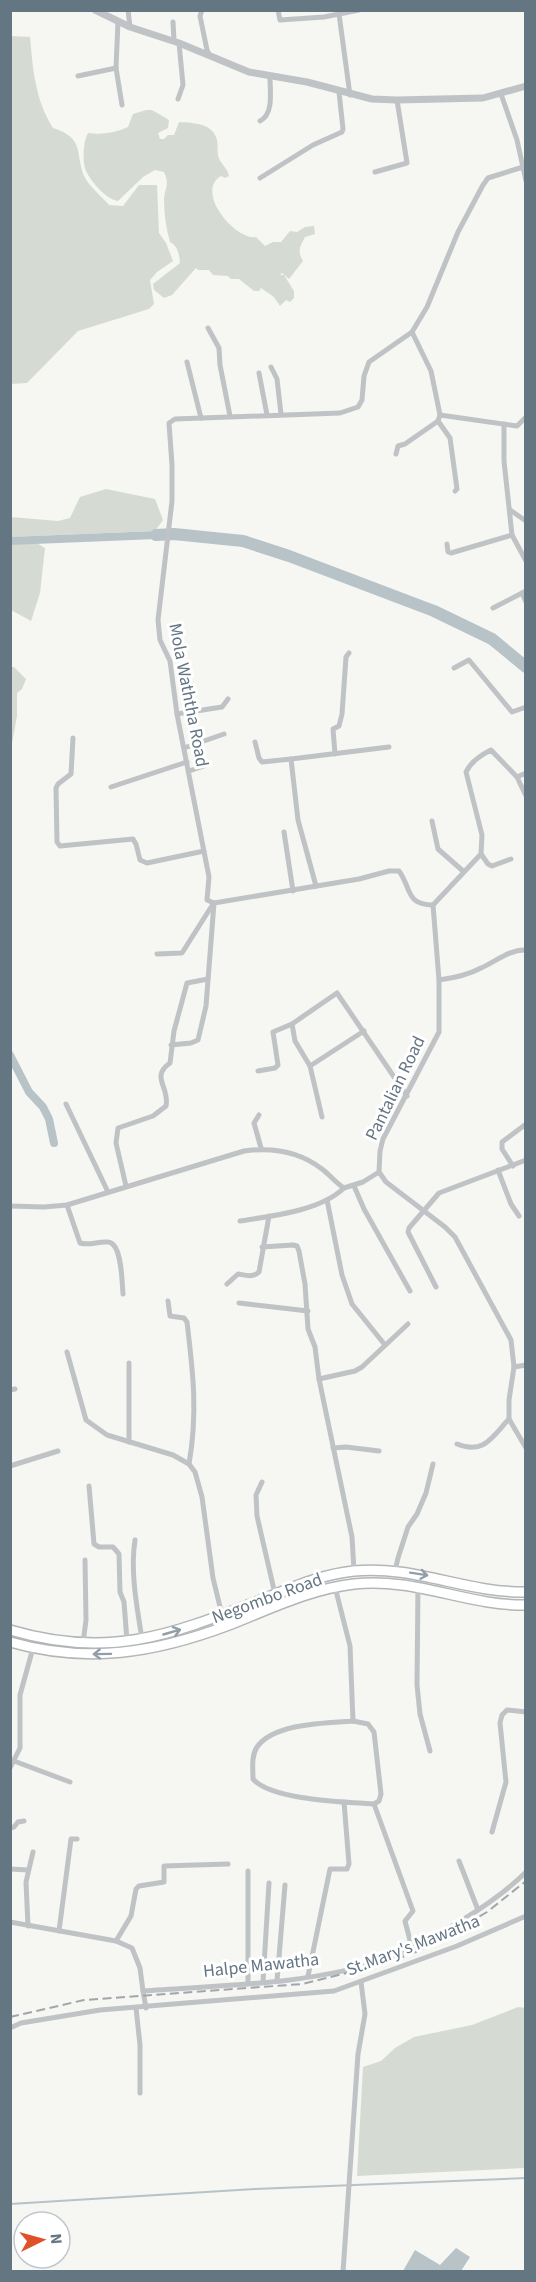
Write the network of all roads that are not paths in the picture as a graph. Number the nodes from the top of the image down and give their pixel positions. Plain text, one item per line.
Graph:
1 (95, 10) edge
2 (128, 10) edge
3 (202, 10) edge
4 (278, 10) edge
5 (359, 10) edge
6 (323, 14) edge
7 (339, 14) junction
8 (118, 21) junction
9 (173, 22) dead end
10 (130, 27) junction
11 (176, 42) junction
12 (211, 58) junction
13 (116, 68) junction
14 (78, 76) dead end
15 (270, 78) junction
16 (525, 86) edge
17 (339, 92) junction
18 (501, 94) junction
19 (350, 95) junction
20 (178, 99) dead end
21 (397, 100) junction
22 (122, 105) dead end
23 (260, 121) dead end
24 (523, 167) junction
25 (375, 172) dead end
26 (260, 178) dead end
27 (525, 181) edge
28 (208, 328) dead end
29 (412, 332) junction
30 (187, 362) dead end
31 (271, 367) dead end
32 (259, 373) dead end
33 (281, 414) junction
34 (267, 415) junction
35 (230, 416) junction
36 (525, 417) edge
37 (201, 418) junction
38 (439, 418) junction
39 (504, 424) junction
40 (396, 454) dead end
41 (455, 491) dead end
42 (510, 510) junction
43 (525, 521) edge
44 (512, 536) junction
45 (447, 544) dead end
46 (525, 561) edge
47 (524, 592) edge
48 (525, 602) edge
49 (493, 608) dead end
50 (349, 653) dead end
51 (454, 668) dead end
52 (228, 699) dead end
53 (525, 707) edge
54 (177, 714) junction
55 (224, 734) dead end
56 (73, 738) dead end
57 (255, 742) dead end
58 (389, 747) dead end
59 (184, 748) junction
60 (335, 754) junction
61 (291, 759) junction
62 (187, 762) junction
63 (204, 766) dead end
64 (189, 771) junction
65 (525, 773) edge
66 (517, 777) junction
67 (111, 787) dead end
68 (525, 796) edge
69 (432, 821) dead end
70 (284, 832) dead end
71 (204, 851) junction
72 (481, 854) junction
73 (511, 859) dead end
74 (463, 871) junction
75 (316, 886) junction
76 (293, 891) junction
77 (214, 903) junction
78 (433, 905) junction
79 (525, 950) edge
80 (157, 954) dead end
81 (208, 979) junction
82 (439, 980) junction
83 (292, 1024) junction
84 (364, 1031) junction
85 (171, 1045) junction
86 (310, 1066) junction
87 (258, 1071) dead end
88 (407, 1096) junction
89 (66, 1104) dead end
90 (259, 1115) dead end
91 (322, 1117) dead end
92 (525, 1124) edge
93 (261, 1148) junction
94 (525, 1160) edge
95 (513, 1166) junction
96 (498, 1170) junction
97 (380, 1172) junction
98 (126, 1186) junction
99 (354, 1186) junction
100 (344, 1188) junction
101 (108, 1192) junction
102 (327, 1200) junction
103 (67, 1205) junction
104 (10, 1206) edge
105 (425, 1210) junction
106 (519, 1215) dead end
107 (269, 1216) junction
108 (240, 1221) dead end
109 (262, 1247) junction
110 (227, 1284) dead end
111 (436, 1287) dead end
112 (410, 1292) dead end
113 (123, 1294) dead end
114 (168, 1301) dead end
115 (239, 1303) dead end
116 (308, 1311) junction
117 (408, 1324) dead end
118 (385, 1345) junction
119 (68, 1352) dead end
120 (129, 1363) dead end
121 (525, 1365) edge
122 (514, 1367) junction
123 (319, 1379) junction
124 (509, 1419) junction
125 (129, 1442) junction
126 (457, 1443) dead end
127 (333, 1448) junction
128 (525, 1448) edge
129 (58, 1451) dead end
130 (379, 1451) dead end
131 (189, 1464) junction
132 (433, 1464) dead end
133 (10, 1466) edge
134 (262, 1482) dead end
135 (90, 1486) dead end
136 (135, 1540) dead end
137 (85, 1560) dead end
138 (354, 1571) junction
139 (395, 1571) junction
140 (418, 1586) junction
141 (334, 1587) junction
142 (525, 1592) edge
143 (275, 1594) junction
144 (525, 1605) edge
145 (222, 1615) junction
146 (10, 1630) edge
147 (142, 1639) junction
148 (127, 1641) junction
149 (10, 1642) edge
150 (83, 1643) junction
151 (33, 1648) junction
152 (525, 1712) edge
153 (353, 1721) junction
154 (430, 1751) dead end
155 (14, 1761) junction
156 (10, 1767) edge
157 (70, 1782) dead end
158 (344, 1802) junction
159 (374, 1804) junction
160 (24, 1821) dead end
161 (10, 1828) edge
162 (492, 1832) dead end
163 (77, 1839) dead end
164 (33, 1852) dead end
165 (459, 1861) dead end
166 (228, 1864) dead end
167 (10, 1869) edge
168 (28, 1870) junction
169 (248, 1871) dead end
170 (525, 1872) edge
171 (269, 1883) dead end
172 (285, 1885) dead end
173 (478, 1910) junction
174 (525, 1916) edge
175 (10, 1922) edge
176 (28, 1926) junction
177 (60, 1931) junction
178 (116, 1941) junction
179 (412, 1948) junction
180 (308, 1976) junction
181 (277, 1981) junction
182 (263, 1982) junction
183 (361, 1982) junction
184 (248, 1984) junction
185 (143, 1991) junction
186 (136, 2008) junction
187 (146, 2008) junction
188 (10, 2028) edge
189 (140, 2093) dead end
190 (343, 2271) edge

1 - 8 street
2 - 10 street
3 - 12 street
4 - 6 street
5 - 7 street
6 - 7 street
7 - 19 street
8 - 10 street
8 - 13 street
9 - 11 street
10 - 11 street
11 - 12 street
11 - 20 street
12 - 15 street
13 - 14 street
13 - 22 street
15 - 17 street
15 - 23 street
16 - 18 street
17 - 19 street
17 - 26 street
18 - 21 street
18 - 24 street
19 - 21 street
21 - 25 street
24 - 27 street
24 - 29 street
28 - 35 street
29 - 33 street, Mola Waththa Road
29 - 38 street
30 - 37 street
31 - 33 street
32 - 34 street
33 - 34 street, Mola Waththa Road
34 - 35 street, Mola Waththa Road
35 - 37 street, Mola Waththa Road
36 - 39 street
37 - 54 street, Mola Waththa Road
38 - 39 street
38 - 40 street
38 - 41 street
39 - 42 street
42 - 43 street
42 - 44 street
44 - 45 street
44 - 46 street
47 - 48 street
47 - 49 street
50 - 60 street
51 - 53 street
52 - 54 street
54 - 59 street, Mola Waththa Road
55 - 59 street
56 - 71 street
57 - 61 street
58 - 60 street
59 - 62 street, Mola Waththa Road
60 - 61 street
61 - 75 street
62 - 64 street, Mola Waththa Road
62 - 67 street
63 - 64 street
64 - 71 street, Mola Waththa Road
65 - 66 street
66 - 68 street
66 - 72 street
69 - 74 street
70 - 76 street
71 - 77 street, Mola Waththa Road
72 - 73 street
72 - 74 street
74 - 78 street
75 - 76 street
75 - 78 street
76 - 77 street
77 - 80 street
77 - 81 street
78 - 82 street, Pantalian Road
79 - 82 street
81 - 85 street
81 - 85 street
82 - 88 street, Pantalian Road
83 - 84 street
83 - 86 street
83 - 87 street
84 - 86 street
84 - 88 street
85 - 98 street
86 - 91 street
88 - 97 street, Pantalian Road
89 - 101 street
90 - 93 street
92 - 95 street
93 - 98 street
93 - 100 street
94 - 95 street
95 - 96 street
96 - 105 street
96 - 106 street
97 - 99 street
97 - 105 street
98 - 101 street
99 - 100 street
99 - 112 street
100 - 102 street
101 - 103 street
102 - 107 street
102 - 118 street
103 - 104 street
103 - 113 street
105 - 111 street
105 - 122 street
107 - 108 street
107 - 109 street
109 - 110 street
109 - 116 street
114 - 131 street
115 - 116 street
116 - 123 street
117 - 118 street
118 - 123 street
119 - 125 street
120 - 125 street
121 - 122 street
122 - 124 street
123 - 127 street
124 - 126 street
124 - 128 street
125 - 131 street
127 - 130 street
127 - 138 street
129 - 133 street
131 - 145 street
132 - 139 street
134 - 143 street
135 - 148 street
136 - 147 street
137 - 150 street
138 - 139 highway, Negombo Road
138 - 143 highway, Negombo Road
139 -> 142 highway, Negombo Road
140 - 141 highway, Negombo Road
140 - 144 highway, Negombo Road
140 - 154 street
141 -> 151 highway, Negombo Road
141 - 153 street
143 - 145 highway, Negombo Road
147 -> 145 highway, Negombo Road
146 - 150 highway, Negombo Road
147 - 148 highway, Negombo Road
148 - 150 highway, Negombo Road
149 - 151 highway, Negombo Road
151 - 155 street
152 - 162 street
153 - 158 street
153 - 159 street
155 - 156 street
155 - 157 street
158 - 159 street
158 - 180 street
159 - 179 street
160 - 161 street
163 - 177 street
164 - 168 street
165 - 173 street
166 - 178 street
167 - 168 street
168 - 176 street
169 - 184 street
170 - 173 street, Halpe Mawatha
171 - 182 street
172 - 181 street
173 - 179 street, Halpe Mawatha
174 - 183 street, St.Mary's Mawatha
175 - 176 street
176 - 177 street
177 - 178 street
178 - 185 street
179 - 180 street, Halpe Mawatha
180 - 181 street, Halpe Mawatha
181 - 182 street, Halpe Mawatha
182 - 184 street, Halpe Mawatha
183 - 187 street, St.Mary's Mawatha
183 - 190 street
184 - 185 street, Halpe Mawatha
185 - 187 street
186 - 187 street, St.Mary's Mawatha
186 - 188 street, St.Mary's Mawatha
186 - 189 street

